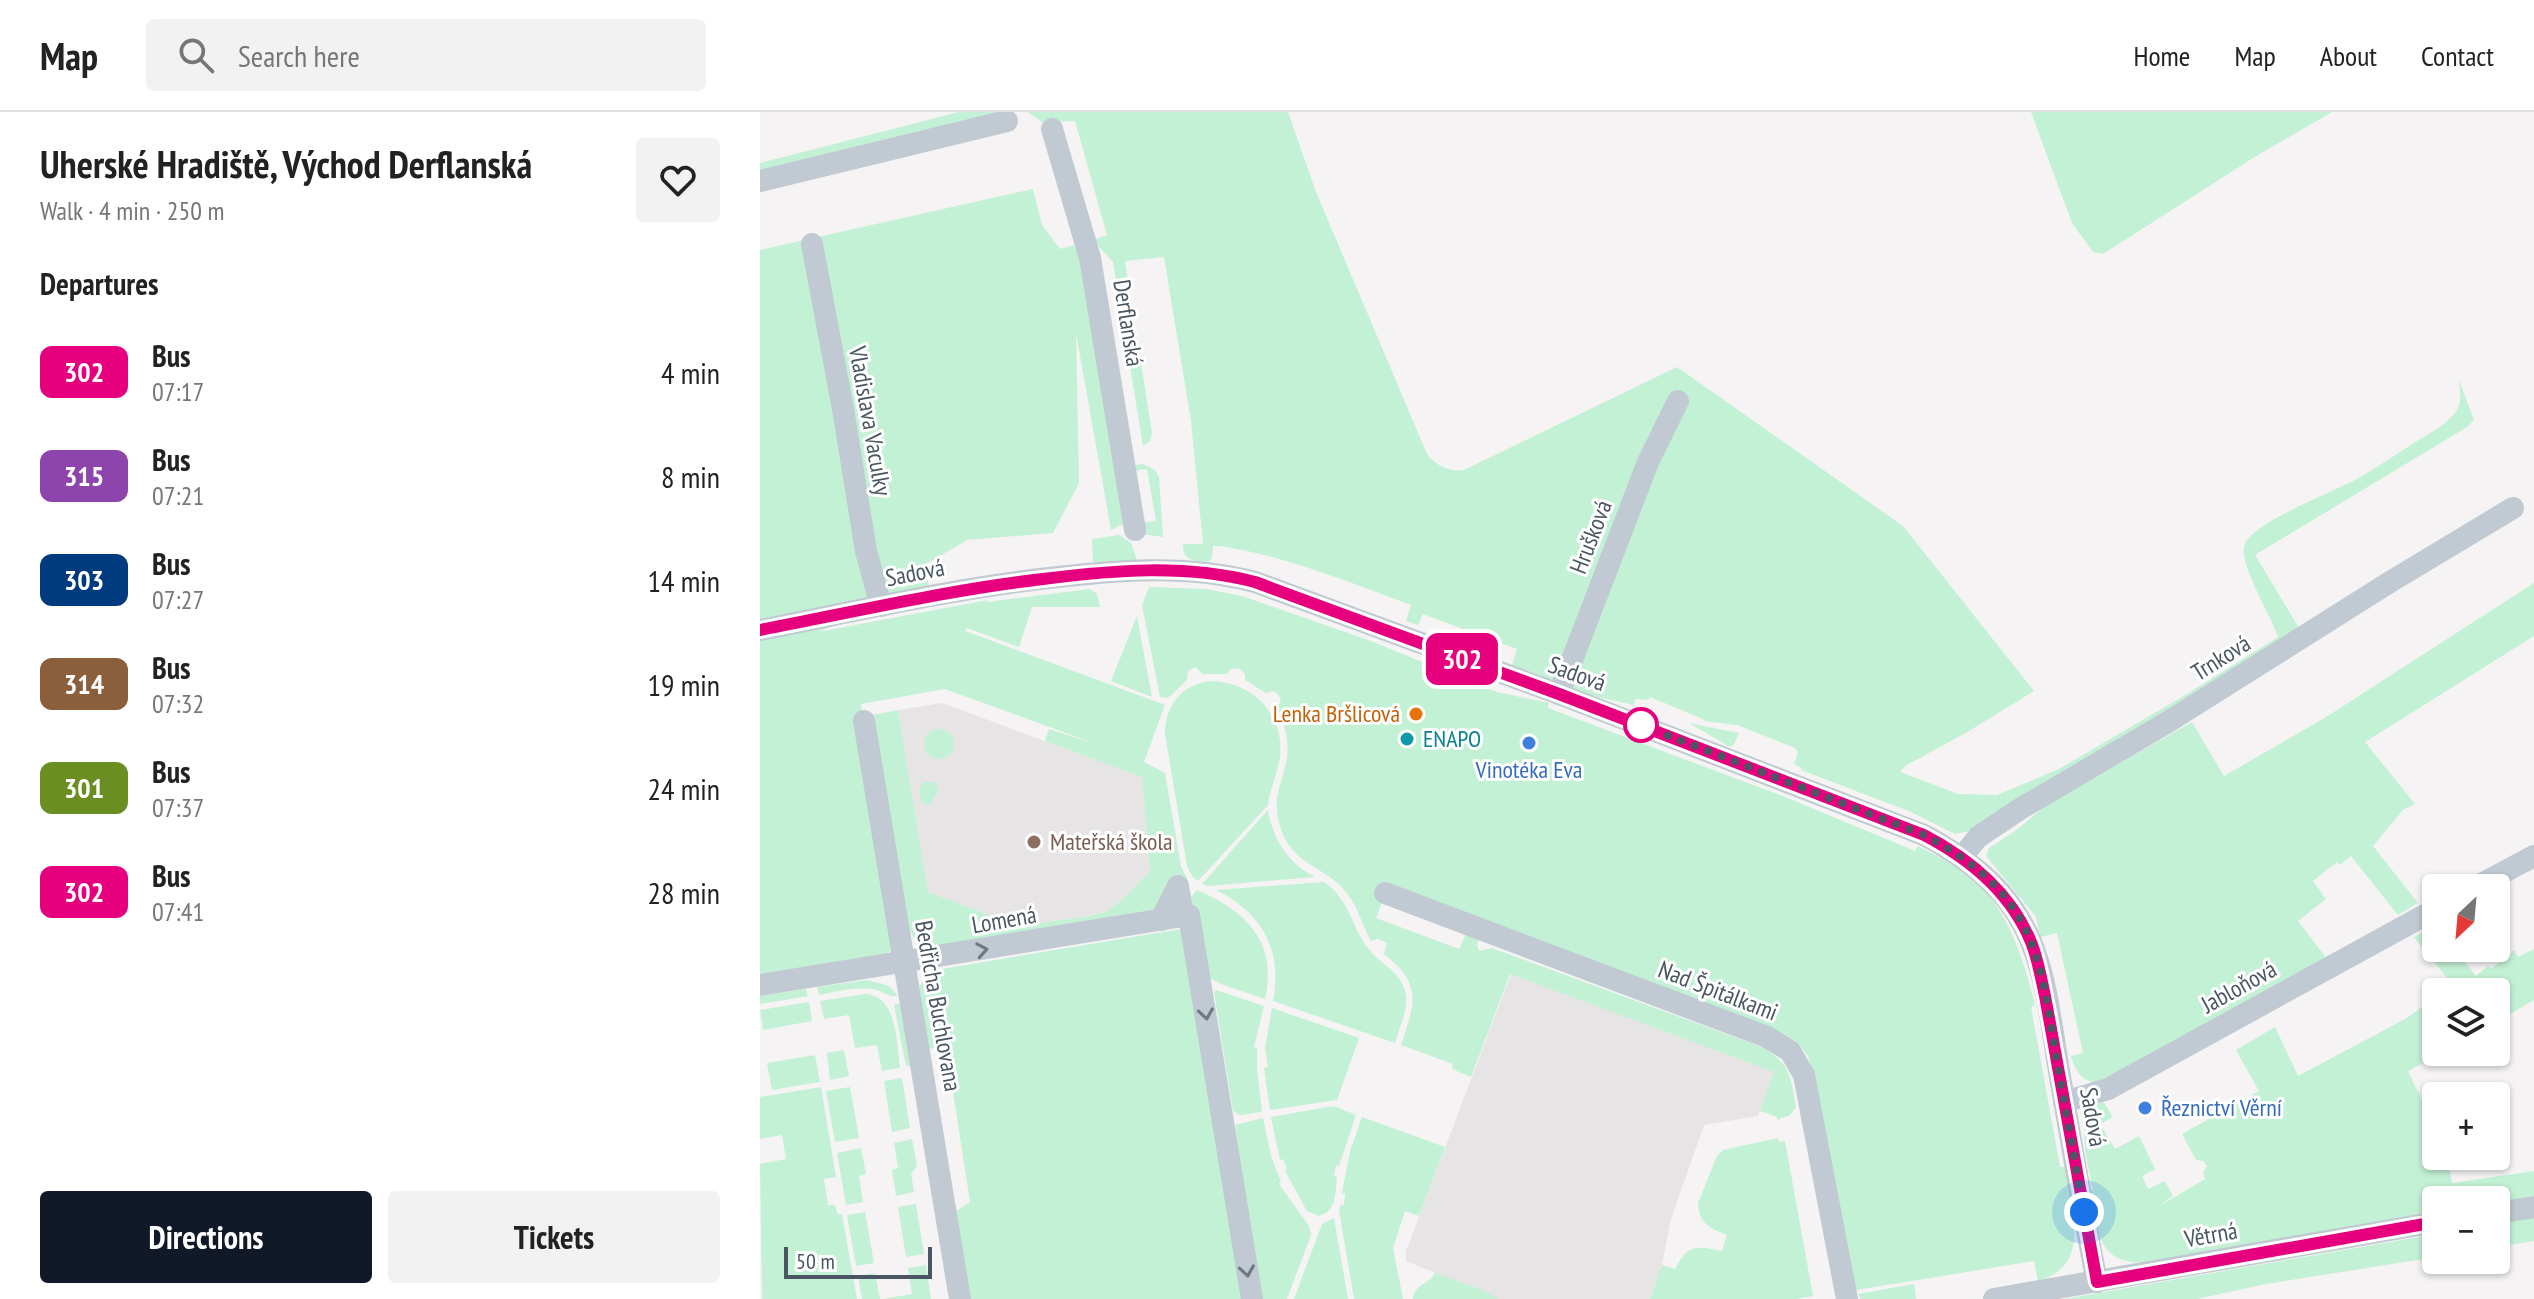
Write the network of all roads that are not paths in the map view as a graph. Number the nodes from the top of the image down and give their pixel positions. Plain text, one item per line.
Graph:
1 (1007, 121) dead end
2 (1052, 129) dead end
3 (760, 181) edge
4 (812, 244) dead end
5 (1678, 401) dead end
6 (2513, 508) dead end
7 (1135, 530) dead end
8 (881, 606) junction
9 (760, 630) edge
10 (1559, 694) junction
11 (864, 721) dead end
12 (2534, 856) edge
13 (1962, 857) junction
14 (2500, 874) edge
15 (1385, 893) dead end
16 (2422, 917) edge
17 (905, 963) junction
18 (760, 985) edge
19 (2064, 1102) junction
20 (2534, 1207) edge
21 (2510, 1211) edge
22 (2422, 1224) edge
23 (2097, 1282) junction
24 (960, 1299) edge
25 (1252, 1299) edge
26 (1847, 1299) edge
27 (1994, 1299) edge

1 - 3 street
2 - 7 street, Derflanská
4 - 8 street, Vladislava Vaculky
5 - 10 street, Hrušková
6 - 13 street, Trnková
8 - 9 street, Sadová
8 - 10 street, Sadová
10 - 13 street, Sadová
11 - 17 street, Bedřicha Buchlovana
12 - 14 street
13 - 19 street, Sadová
15 - 26 street, Nad Špitálkami
16 - 19 street, Jabloňová
17 - 18 street, Lomená
17 - 24 street, Bedřicha Buchlovana
17 -> 25 street, Lomená
19 - 23 street, Sadová
20 - 21 street
22 - 23 street, Větrná
23 - 27 street, Větrná

